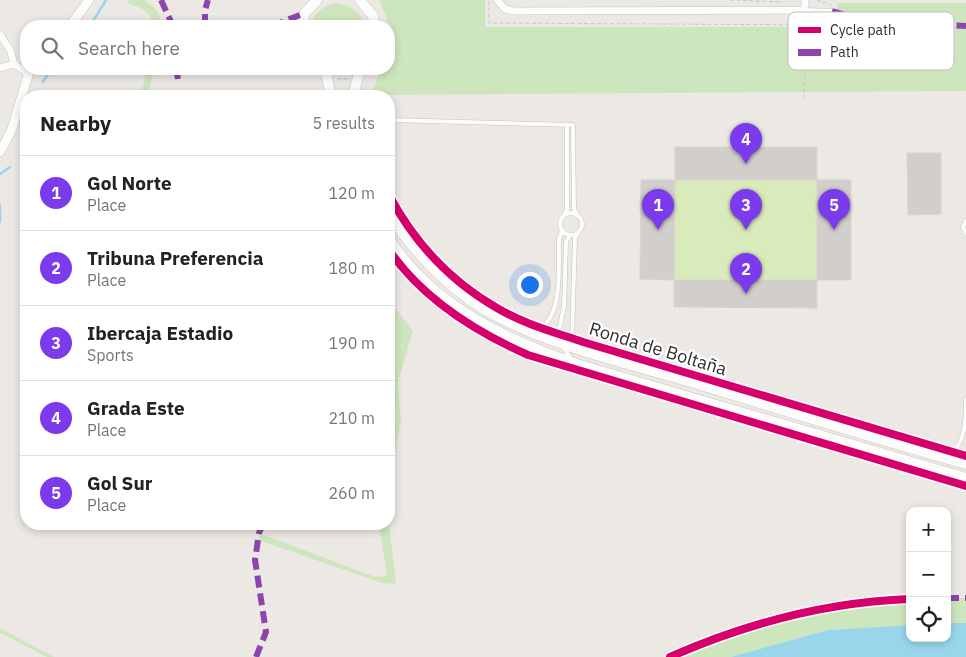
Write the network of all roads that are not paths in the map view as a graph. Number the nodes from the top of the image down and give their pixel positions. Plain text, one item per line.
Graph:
1 (89, 0) edge
2 (316, 0) edge
3 (497, 0) edge
4 (806, 0) edge
5 (363, 2) edge
6 (805, 10) junction
7 (832, 12) road end
8 (74, 20) edge
9 (304, 20) edge
10 (374, 20) edge
11 (0, 34) edge
12 (14, 64) junction
13 (20, 67) edge
14 (0, 68) edge
15 (28, 75) edge
16 (326, 75) edge
17 (358, 75) edge
18 (355, 88) edge
19 (329, 89) edge
20 (23, 90) edge
21 (20, 101) edge
22 (395, 120) edge
23 (567, 126) junction
24 (0, 152) edge
25 (564, 215) junction
26 (577, 215) junction
27 (966, 220) edge
28 (395, 223) edge
29 (580, 230) junction
30 (562, 231) junction
31 (966, 233) edge
32 (570, 234) junction
33 (395, 246) edge
34 (530, 331) junction
35 (561, 342) junction
36 (592, 352) junction
37 (576, 364) junction
38 (966, 399) edge
39 (945, 458) junction
40 (966, 464) edge
41 (966, 478) edge

1 - 8 street
2 - 9 main road
3 - 6 street
4 - 6 street
5 - 10 main road
6 - 7 lane
11 - 12 street
12 - 13 street
12 - 14 street
15 - 20 street
16 - 19 main road
17 - 18 main road
21 - 24 street
22 - 23 lane
23 - 25 lane
23 - 26 lane
25 - 26 lane
25 - 30 lane
26 - 29 lane
27 - 31 lane
28 - 34 main road, Ronda de Boltaña
29 - 32 lane
29 - 36 lane
30 - 32 lane
30 - 34 lane
32 - 35 lane
33 - 37 main road, Ronda de Boltaña
34 - 35 main road, Ronda de Boltaña
35 - 36 main road, Ronda de Boltaña
35 - 37 lane
36 - 39 main road, Ronda de Boltaña
37 - 41 main road, Ronda de Boltaña
38 - 39 lane
39 - 40 main road, Ronda de Boltaña

